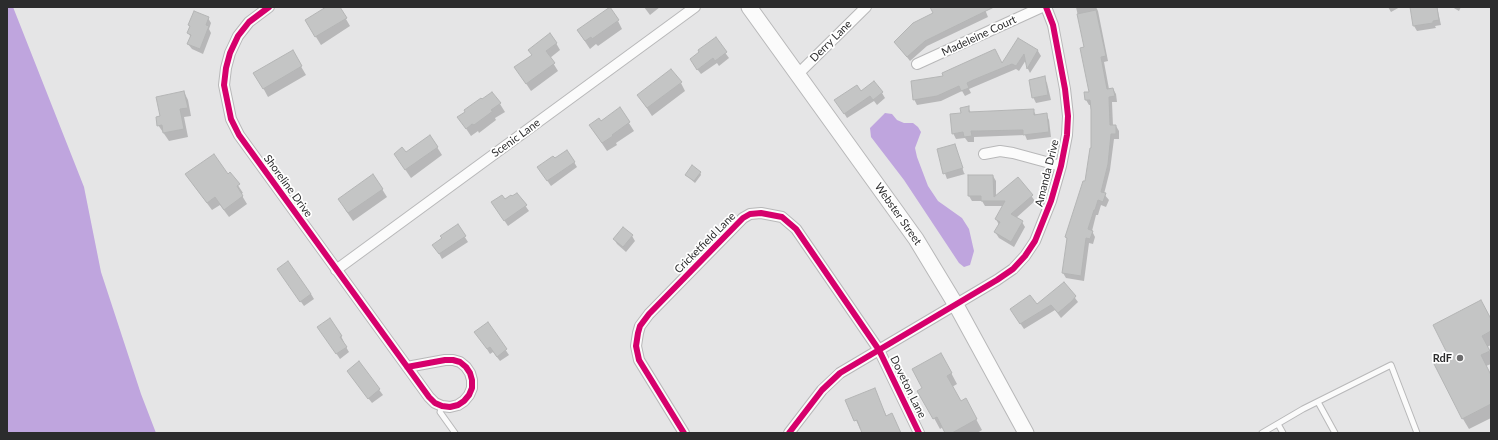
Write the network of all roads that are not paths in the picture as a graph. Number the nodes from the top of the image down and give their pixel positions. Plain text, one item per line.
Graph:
1 (269, 7) edge
2 (695, 7) edge
3 (749, 7) edge
4 (866, 7) edge
5 (1042, 7) edge
6 (1046, 7) edge
7 (917, 64) dead end
8 (797, 75) junction
9 (984, 154) dead end
10 (1062, 166) junction
11 (336, 270) junction
12 (956, 305) junction
13 (879, 350) junction
14 (407, 367) junction
15 (1318, 402) junction
16 (442, 406) junction
17 (1278, 424) junction
18 (1415, 432) edge
19 (455, 433) edge
20 (684, 433) edge
21 (789, 433) edge
22 (919, 433) edge
23 (1026, 433) edge
24 (1262, 433) edge
25 (1283, 433) edge
26 (1335, 433) edge

1 - 11 street, Shoreline Drive
2 - 11 street, Scenic Lane
3 - 8 main road, Webster Street
4 - 8 street, Derry Lane
5 - 7 street, Madeleine Court
6 - 10 street, Amanda Drive
8 - 12 main road, Webster Street
9 - 10 street
10 - 12 street, Amanda Drive
11 - 14 street, Shoreline Drive
12 - 13 street, Amanda Drive
12 - 23 main road, Webster Street
13 - 20 street, Cricketfield Lane
13 - 21 street, Amanda Drive
13 - 22 street, Doveton Lane
14 - 16 street, Shoreline Drive
14 - 16 street
15 - 17 lane
15 - 18 lane
15 - 26 lane
16 - 19 lane
17 - 24 lane
17 - 25 lane

